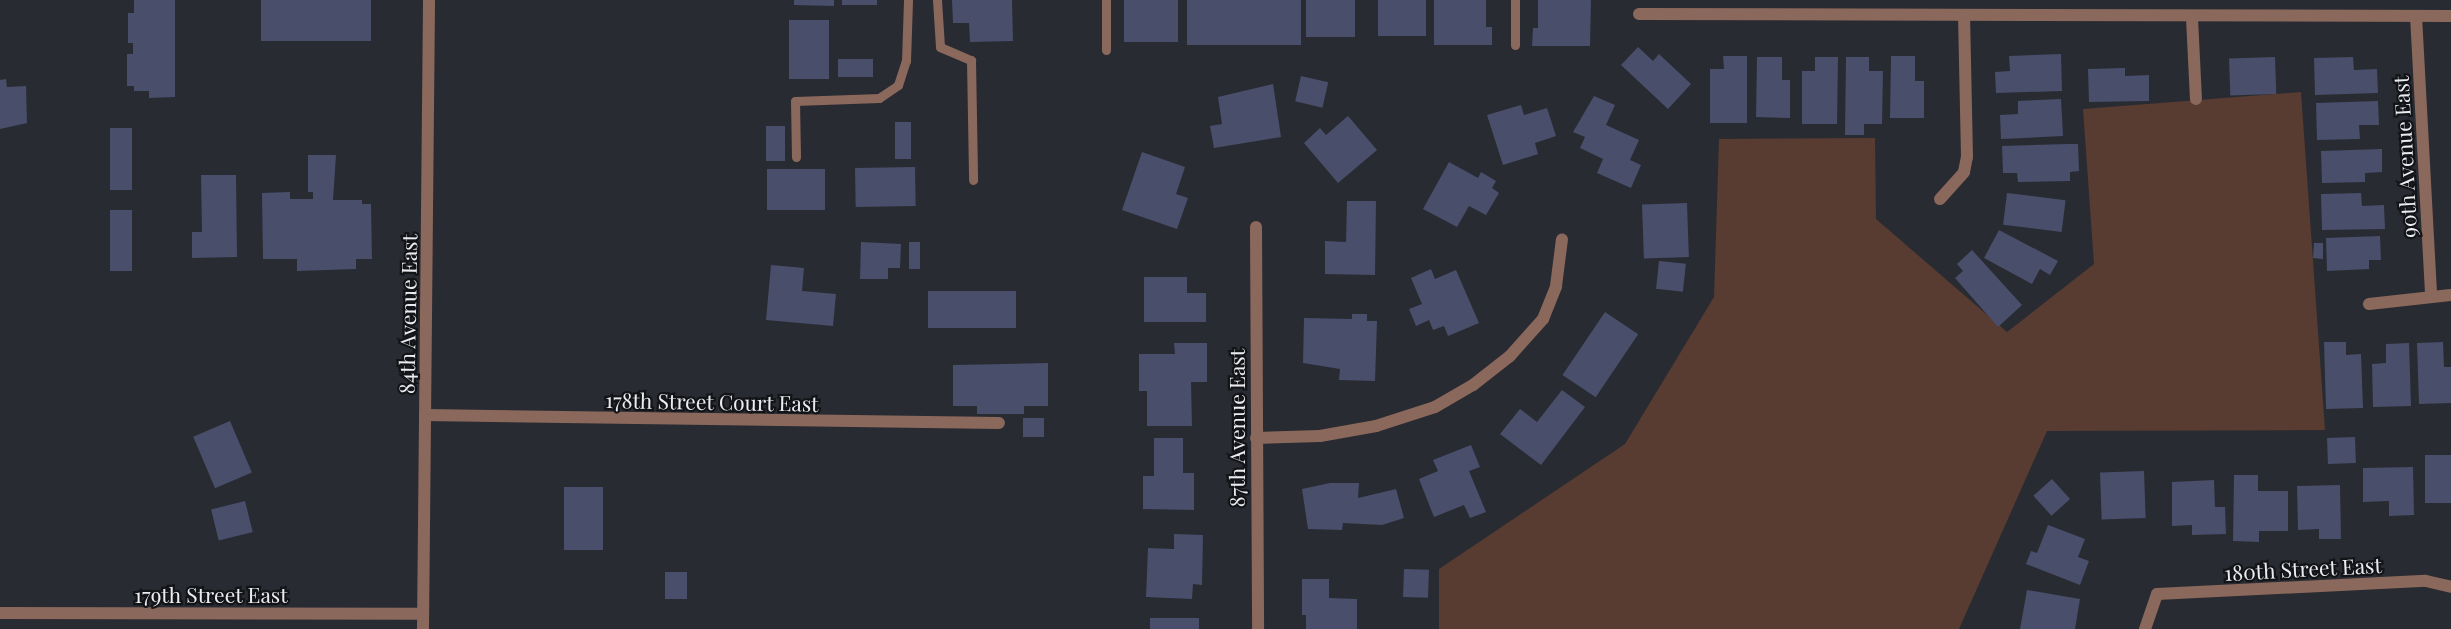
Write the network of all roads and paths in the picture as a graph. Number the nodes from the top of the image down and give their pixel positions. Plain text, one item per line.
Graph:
1 (429, 0) edge
2 (908, 0) edge
3 (938, 0) edge
4 (1106, 0) edge
5 (1515, 0) edge
6 (1702, 6) edge
7 (1639, 14) dead end
8 (1964, 15) junction
9 (2416, 16) junction
10 (2451, 16) edge
11 (2192, 18) junction
12 (1515, 45) dead end
13 (1106, 50) dead end
14 (2196, 99) dead end
15 (796, 157) dead end
16 (973, 180) dead end
17 (1940, 199) dead end
18 (1256, 227) dead end
19 (1562, 239) dead end
20 (2451, 295) edge
21 (2431, 296) junction
22 (2369, 304) dead end
23 (425, 415) junction
24 (999, 423) dead end
25 (1256, 438) junction
26 (2451, 587) edge
27 (0, 613) edge
28 (423, 614) junction
29 (423, 629) edge
30 (1258, 629) edge
31 (2145, 629) edge

1 - 23 street, 84th Avenue East
2 - 15 lane
3 - 16 lane
4 - 13 lane
5 - 12 lane
6 - 7 street
6 - 8 street
8 - 11 street
8 - 17 street
9 - 10 street
9 - 11 street
9 - 21 street, 90th Avenue East
11 - 14 street
18 - 25 street, 87th Avenue East
19 - 25 street
20 - 21 street
21 - 22 street
23 - 24 street, 178th Street Court East
23 - 28 street, 84th Avenue East
25 - 30 street, 87th Avenue East
26 - 31 street, 180th Street East
27 - 28 street, 179th Street East
28 - 29 street, 84th Avenue East

